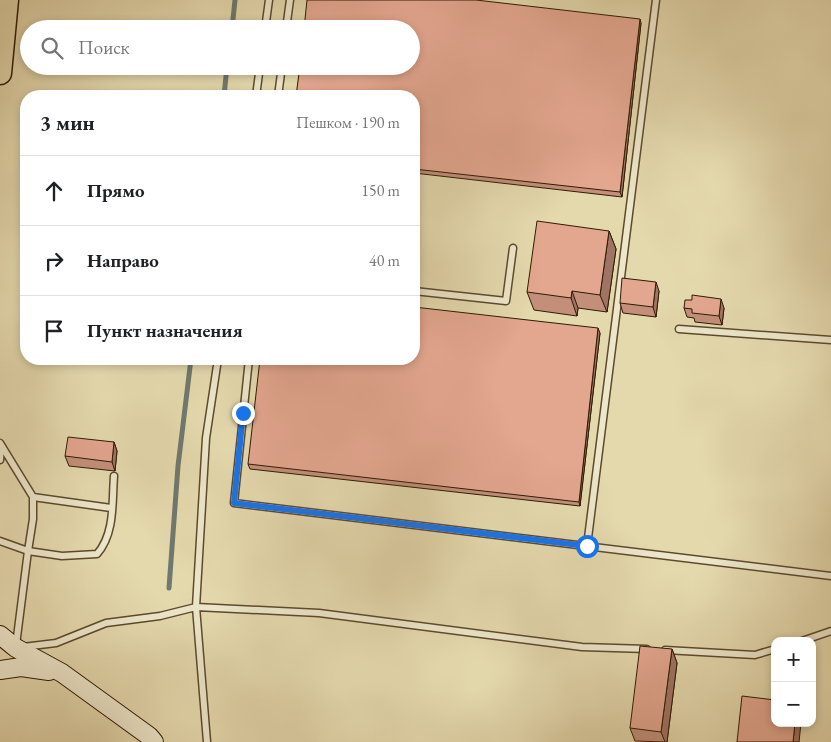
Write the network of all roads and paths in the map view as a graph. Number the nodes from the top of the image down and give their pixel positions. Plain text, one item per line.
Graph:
1 (7, 0) edge
2 (269, 0) edge
3 (290, 0) edge
4 (656, 0) edge
5 (266, 20) edge
6 (287, 20) edge
7 (0, 73) edge
8 (259, 75) edge
9 (281, 75) edge
10 (257, 90) edge
11 (279, 90) edge
12 (513, 248) dead end
13 (420, 291) edge
14 (679, 328) dead end
15 (831, 340) edge
16 (217, 365) edge
17 (248, 365) edge
18 (1, 444) edge
19 (0, 460) edge
20 (114, 476) dead end
21 (33, 497) junction
22 (111, 508) junction
23 (0, 541) edge
24 (587, 546) junction
25 (28, 551) junction
26 (831, 576) edge
27 (196, 607) junction
28 (831, 631) edge
29 (0, 635) edge
30 (814, 637) edge
31 (16, 648) junction
32 (650, 649) edge
33 (660, 649) edge
34 (771, 650) edge
35 (0, 670) edge
36 (62, 673) junction
37 (154, 742) edge
38 (207, 742) edge

1 - 7 highway
2 - 5 lane
3 - 6 lane
4 - 24 lane
8 - 10 lane
9 - 11 lane
12 - 13 lane
14 - 15 lane
16 - 27 lane
17 - 24 lane
18 - 19 lane
18 - 21 lane
20 - 22 lane
21 - 22 lane
21 - 25 lane
22 - 25 lane
23 - 25 lane
24 - 26 lane
25 - 31 lane
27 - 31 lane
27 - 32 lane
27 - 38 lane
28 - 30 lane
29 - 31 main road
31 - 36 main road
33 - 34 lane
35 - 36 main road
36 - 37 main road

